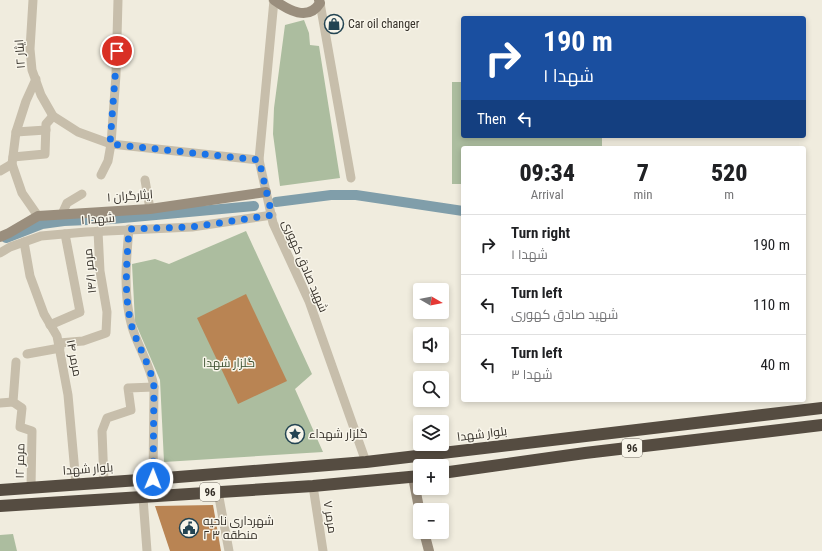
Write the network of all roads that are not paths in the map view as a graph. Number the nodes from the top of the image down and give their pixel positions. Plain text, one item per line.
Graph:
1 (34, 0) edge
2 (118, 0) edge
3 (273, 0) edge
4 (319, 2) edge
5 (36, 80) junction
6 (53, 116) junction
7 (46, 130) junction
8 (16, 132) junction
9 (110, 144) junction
10 (12, 160) junction
11 (259, 160) junction
12 (0, 171) edge
13 (101, 175) dead end
14 (351, 178) dead end
15 (145, 180) dead end
16 (266, 192) junction
17 (82, 194) dead end
18 (150, 209) junction
19 (62, 214) junction
20 (272, 215) junction
21 (38, 216) junction
22 (129, 229) junction
23 (98, 231) junction
24 (65, 234) junction
25 (0, 237) edge
26 (24, 242) junction
27 (0, 253) edge
28 (50, 325) junction
29 (59, 345) junction
30 (27, 354) dead end
31 (16, 362) dead end
32 (154, 387) junction
33 (13, 402) junction
34 (0, 403) edge
35 (822, 408) edge
36 (773, 414) junction
37 (732, 418) junction
38 (822, 425) edge
39 (775, 430) junction
40 (736, 435) junction
41 (366, 462) junction
42 (449, 472) edge
43 (413, 476) edge
44 (153, 479) junction
45 (104, 482) junction
46 (76, 484) junction
47 (313, 486) junction
48 (31, 488) junction
49 (0, 490) edge
50 (218, 492) junction
51 (143, 498) junction
52 (0, 506) edge
53 (426, 539) edge
54 (147, 551) edge
55 (229, 551) edge
56 (323, 551) edge
57 (429, 551) edge

1 - 5 street, ایثار ۱۲
2 - 9 street
3 - 4 street
3 - 11 street, شهید صادق کهوری
4 - 14 street
5 - 6 street
5 - 8 street, ایثار ۱۲
6 - 7 street
6 - 9 street
7 - 8 street
7 - 10 street
8 - 10 street, ایثار ۱۲
9 - 11 street
9 - 13 street
10 - 12 street
10 - 21 street, ایثار ۱۲
11 - 16 street, شهید صادق کهوری
15 - 18 street
16 - 18 street, ایثارگران ۱
16 - 20 street, شهید صادق کهوری
17 - 19 street
18 - 19 street, ایثارگران ۱
19 - 21 street, ایثارگران ۱
20 - 22 street, شهدا ۱
20 - 41 street, شهید صادق کهوری
21 - 25 street, ایثارگران ۱
22 - 23 street, شهدا ۱
22 - 32 street
23 - 24 street, شهدا ۱
23 - 29 street, مرمر ۱۴/۱
24 - 26 street, شهدا ۱
24 - 28 street
26 - 27 street, شهدا ۱
26 - 28 street, مرمر ۱۴
28 - 29 street, مرمر ۱۴
29 - 30 street
29 - 46 street, مرمر ۱۴
31 - 33 street
32 - 44 street
32 - 45 street
33 - 34 street
33 - 48 street, مرمر ۱۲
35 - 36 highway, بلوار شهدا / 96
36 - 37 highway, بلوار شهدا / 96
36 - 39 highway
37 - 40 highway
37 - 41 highway, بلوار شهدا / 96
38 - 39 highway, 96
39 - 40 highway, 96
40 - 42 highway, 96
41 - 44 highway, بلوار شهدا / 96
43 - 47 highway, 96
44 - 45 highway, بلوار شهدا / 96
45 - 46 highway, بلوار شهدا / 96
46 - 48 highway, بلوار شهدا / 96
47 - 50 highway, 96
47 - 56 street, مرمر ۷
48 - 49 highway, بلوار شهدا / 96
50 - 51 highway, 96
50 - 55 street
51 - 52 highway, 96
51 - 54 street
53 - 57 street

